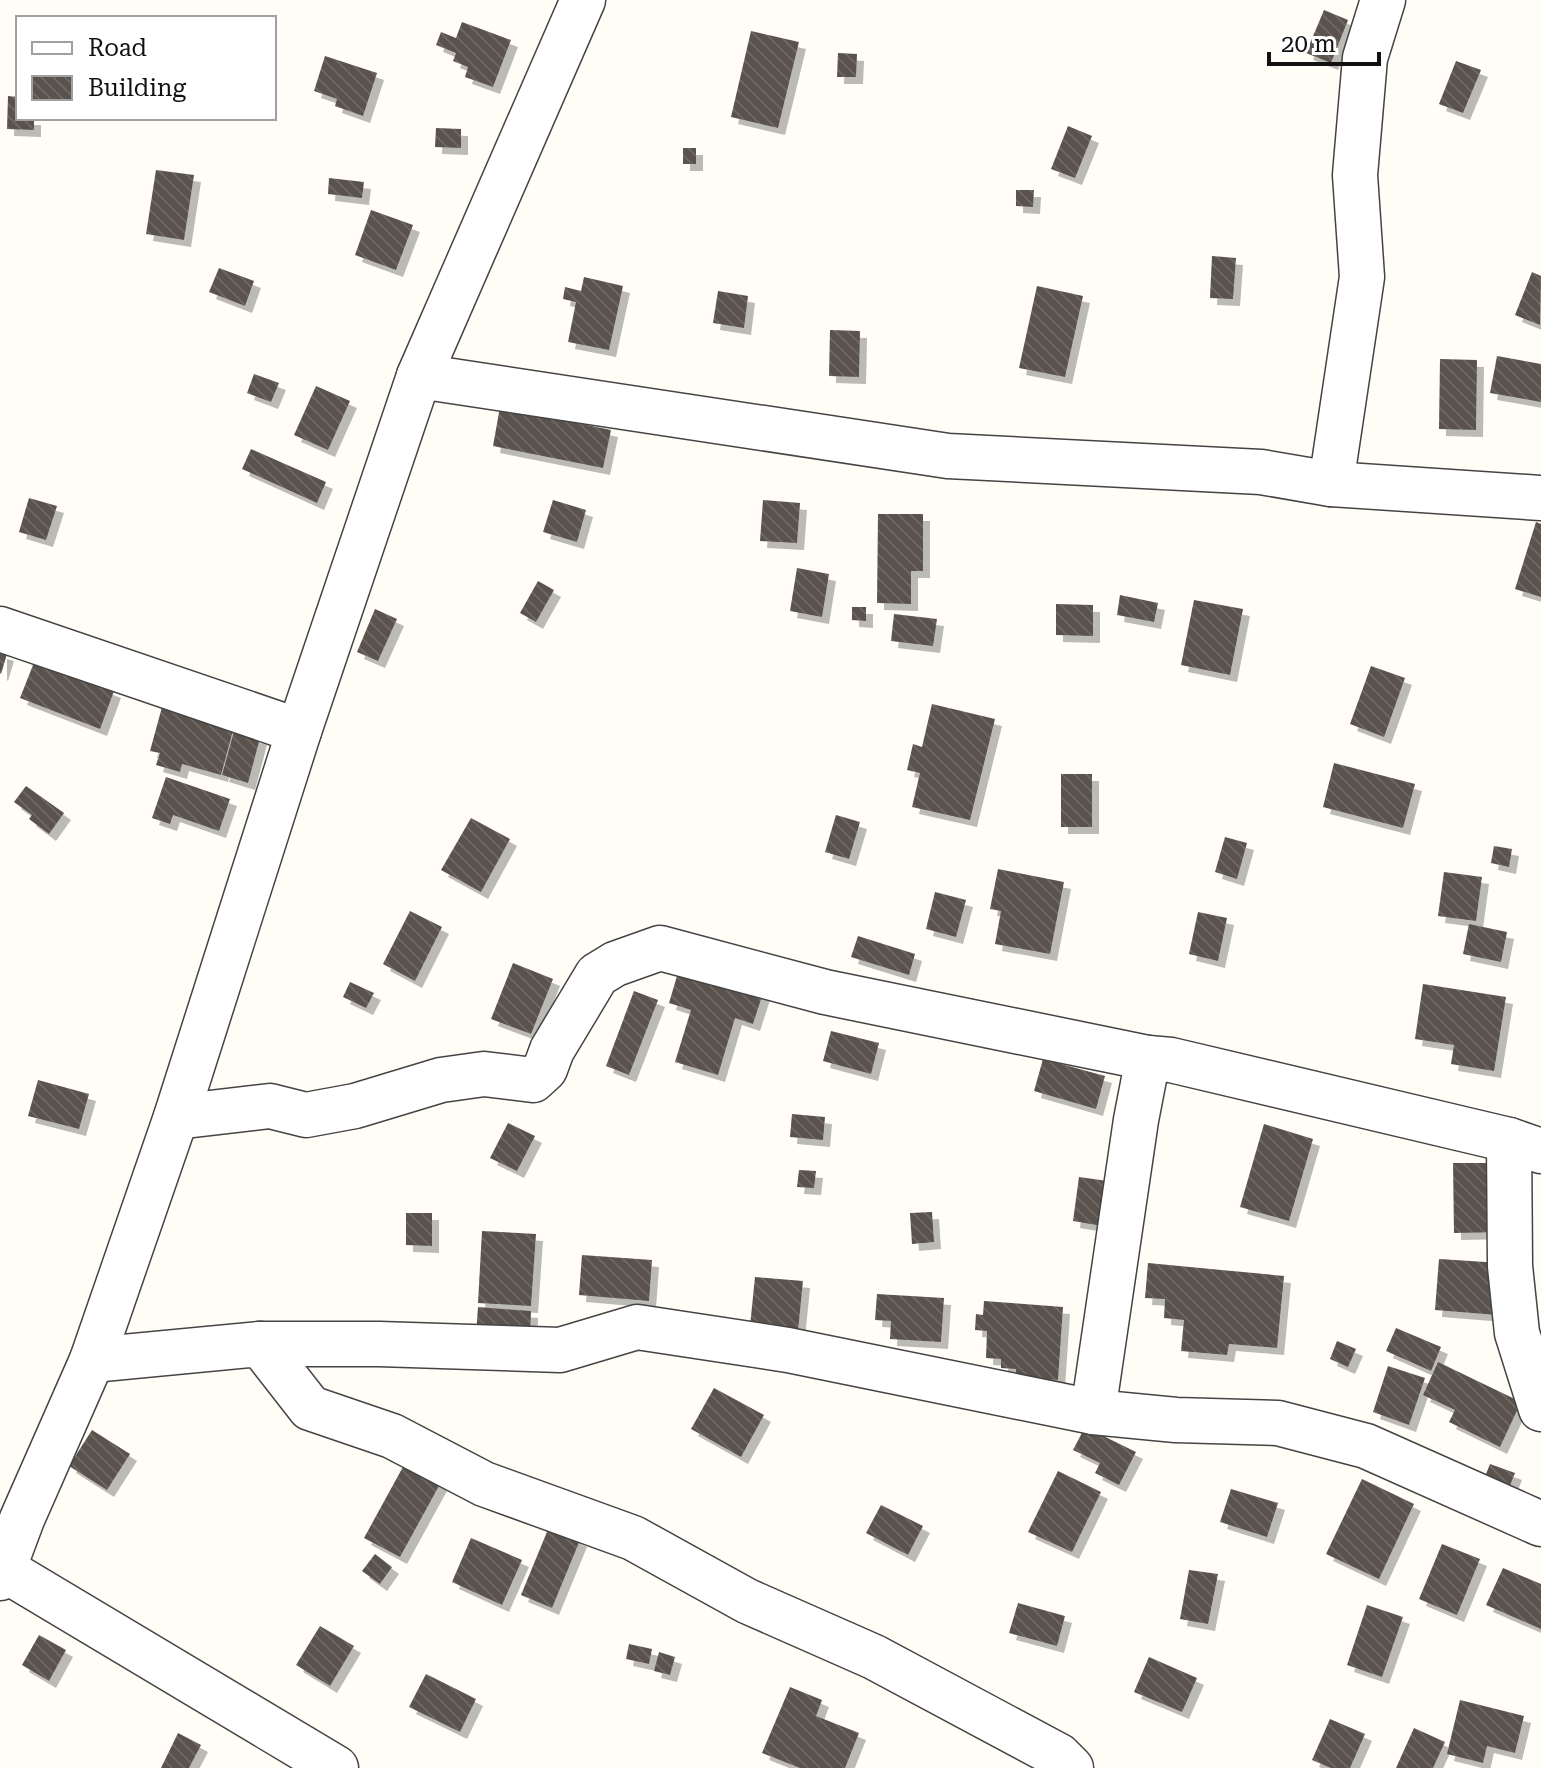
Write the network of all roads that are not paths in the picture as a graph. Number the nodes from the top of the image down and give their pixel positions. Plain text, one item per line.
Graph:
1 (583, 0) edge
2 (1383, 0) edge
3 (419, 376) junction
4 (1331, 484) junction
5 (1541, 498) edge
6 (0, 629) edge
7 (299, 731) junction
8 (1148, 1058) junction
9 (176, 1117) junction
10 (1525, 1146) edge
11 (260, 1344) junction
12 (92, 1360) junction
13 (1541, 1409) edge
14 (1093, 1412) junction
15 (11, 1505) edge
16 (1541, 1524) edge
17 (1, 1574) edge
18 (336, 1768) edge
19 (1071, 1768) edge

1 - 3 street
2 - 4 street
3 - 4 street
3 - 7 street
4 - 5 street
6 - 7 street
7 - 9 street
8 - 9 street
8 - 10 street
8 - 14 street
9 - 12 street
10 - 13 street
11 - 12 street
11 - 14 street
11 - 19 street
12 - 15 street
14 - 16 street
15 - 17 street
17 - 18 street

